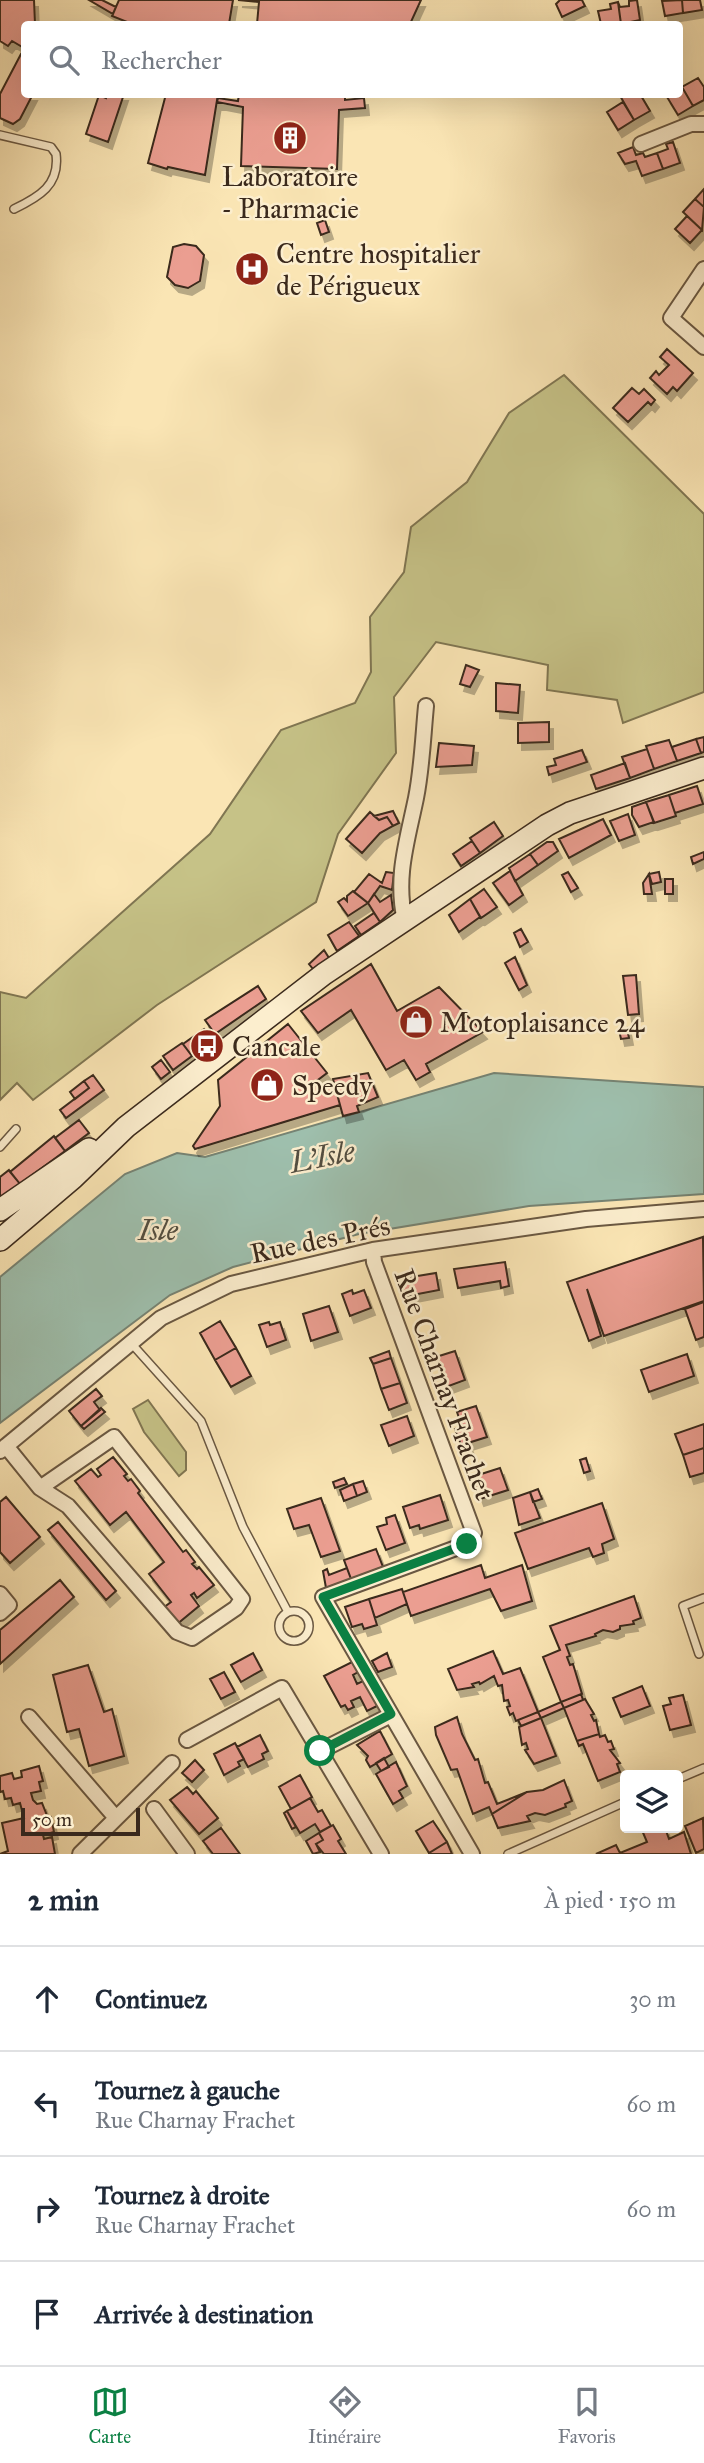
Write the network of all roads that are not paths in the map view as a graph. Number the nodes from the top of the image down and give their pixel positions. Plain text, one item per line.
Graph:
1 (704, 124) edge
2 (0, 135) edge
3 (641, 144) dead end
4 (14, 209) dead end
5 (704, 269) edge
6 (704, 347) edge
7 (426, 706) dead end
8 (704, 768) edge
9 (405, 921) junction
10 (126, 1127) junction
11 (16, 1129) dead end
12 (0, 1147) edge
13 (704, 1209) edge
14 (0, 1210) edge
15 (1, 1237) edge
16 (373, 1250) junction
17 (131, 1343) junction
18 (3, 1448) edge
19 (40, 1488) junction
20 (0, 1594) edge
21 (704, 1598) edge
22 (288, 1612) junction
23 (0, 1613) edge
24 (699, 1654) dead end
25 (391, 1714) junction
26 (29, 1717) dead end
27 (187, 1740) dead end
28 (320, 1751) junction
29 (172, 1763) dead end
30 (704, 1768) edge
31 (683, 1777) edge
32 (620, 1804) edge
33 (155, 1809) dead end
34 (116, 1818) junction
35 (80, 1854) edge
36 (187, 1854) edge
37 (381, 1854) edge
38 (472, 1854) edge
39 (508, 1854) edge

1 - 3 street
2 - 4 lane
5 - 6 street
7 - 9 street
8 - 9 main road
9 - 10 main road
10 - 14 main road
10 - 15 main road
11 - 12 lane
13 - 16 street, Rue des Prés
16 - 17 street, Rue des Prés
16 - 25 street, Rue Charnay Frachet
17 - 18 street, Rue des Prés
17 - 22 lane
18 - 19 street
19 - 19 street
20 - 23 street
21 - 24 lane
22 - 22 lane
25 - 28 street
25 - 38 street, Rue Charnay Frachet
26 - 34 street
27 - 28 street
28 - 37 street
29 - 34 street
30 - 31 lane
32 - 39 lane
33 - 36 street
34 - 35 street

